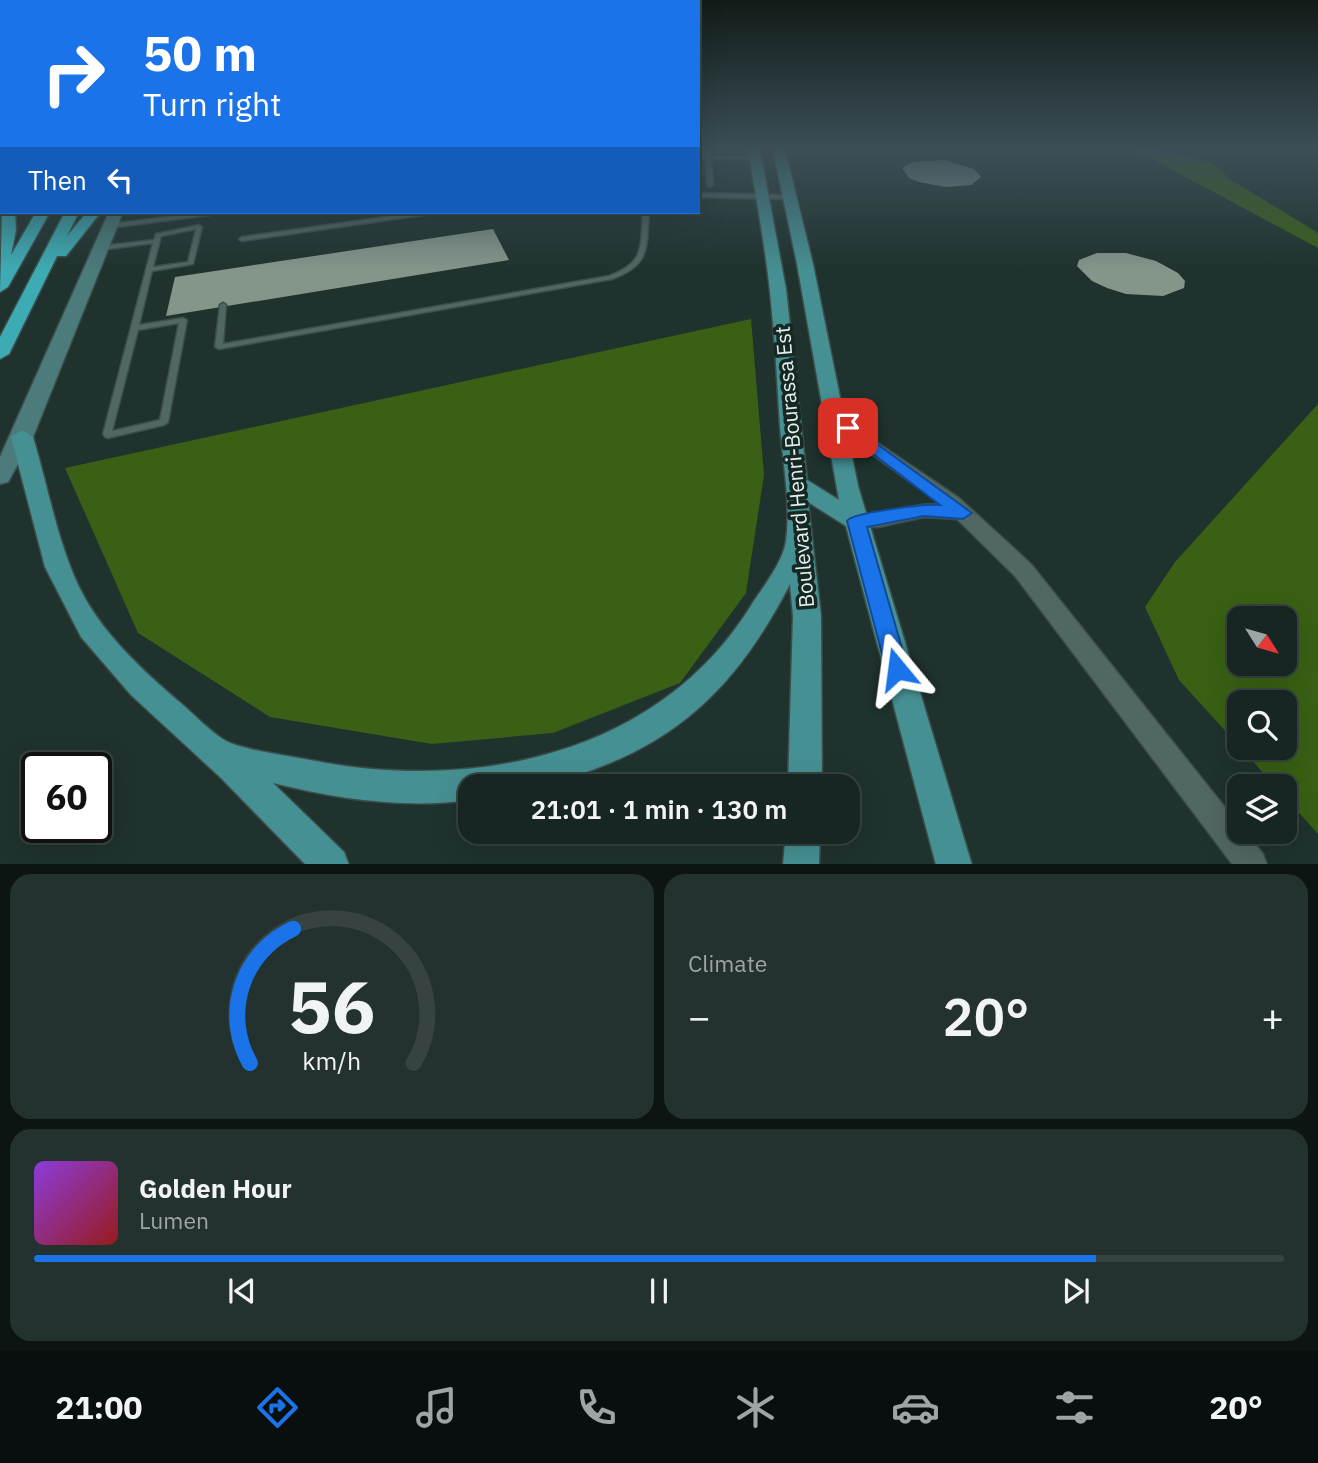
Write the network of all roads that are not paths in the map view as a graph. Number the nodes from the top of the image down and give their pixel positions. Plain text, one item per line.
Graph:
1 (763, 190) edge
2 (788, 190) edge
3 (700, 196) edge
4 (764, 197) junction
5 (790, 197) junction
6 (8, 214) edge
7 (42, 214) edge
8 (71, 214) edge
9 (92, 214) edge
10 (187, 214) edge
11 (416, 214) edge
12 (646, 214) edge
13 (113, 219) edge
14 (242, 239) dead end
15 (157, 241) junction
16 (101, 248) junction
17 (0, 270) edge
18 (149, 270) junction
19 (0, 287) edge
20 (33, 288) junction
21 (223, 305) dead end
22 (134, 328) junction
23 (0, 354) edge
24 (832, 417) junction
25 (22, 437) junction
26 (0, 477) edge
27 (796, 484) junction
28 (963, 513) junction
29 (856, 521) junction
30 (798, 544) junction
31 (219, 755) junction
32 (806, 774) edge
33 (802, 844) edge
34 (331, 864) edge
35 (801, 864) edge
36 (954, 864) edge
37 (1252, 864) edge

1 - 4 main road, Boulevard Henri-Bourassa Est
2 - 5 main road, Boulevard Henri-Bourassa Est
3 - 4 lane
4 - 5 lane
4 - 27 main road, Boulevard Henri-Bourassa Est
5 - 24 main road, Boulevard Henri-Bourassa Est
6 - 17 highway
7 - 19 highway
8 - 20 highway
9 - 20 highway
10 - 13 lane
11 - 14 lane
12 - 21 lane
13 - 16 main road
15 - 16 lane
15 - 18 lane
15 - 18 lane
16 - 25 main road
18 - 22 lane
20 - 23 highway
22 - 22 lane
24 - 28 street
24 - 29 main road, Boulevard Henri-Bourassa Est
25 - 26 main road
25 - 31 main road
27 - 29 main road
27 - 30 main road, Boulevard Henri-Bourassa Est
28 - 29 street
28 - 37 street
29 - 36 main road, Boulevard Henri-Bourassa Est
30 - 31 main road
30 - 32 main road, Boulevard Henri-Bourassa Est
31 - 34 main road
33 - 35 main road

